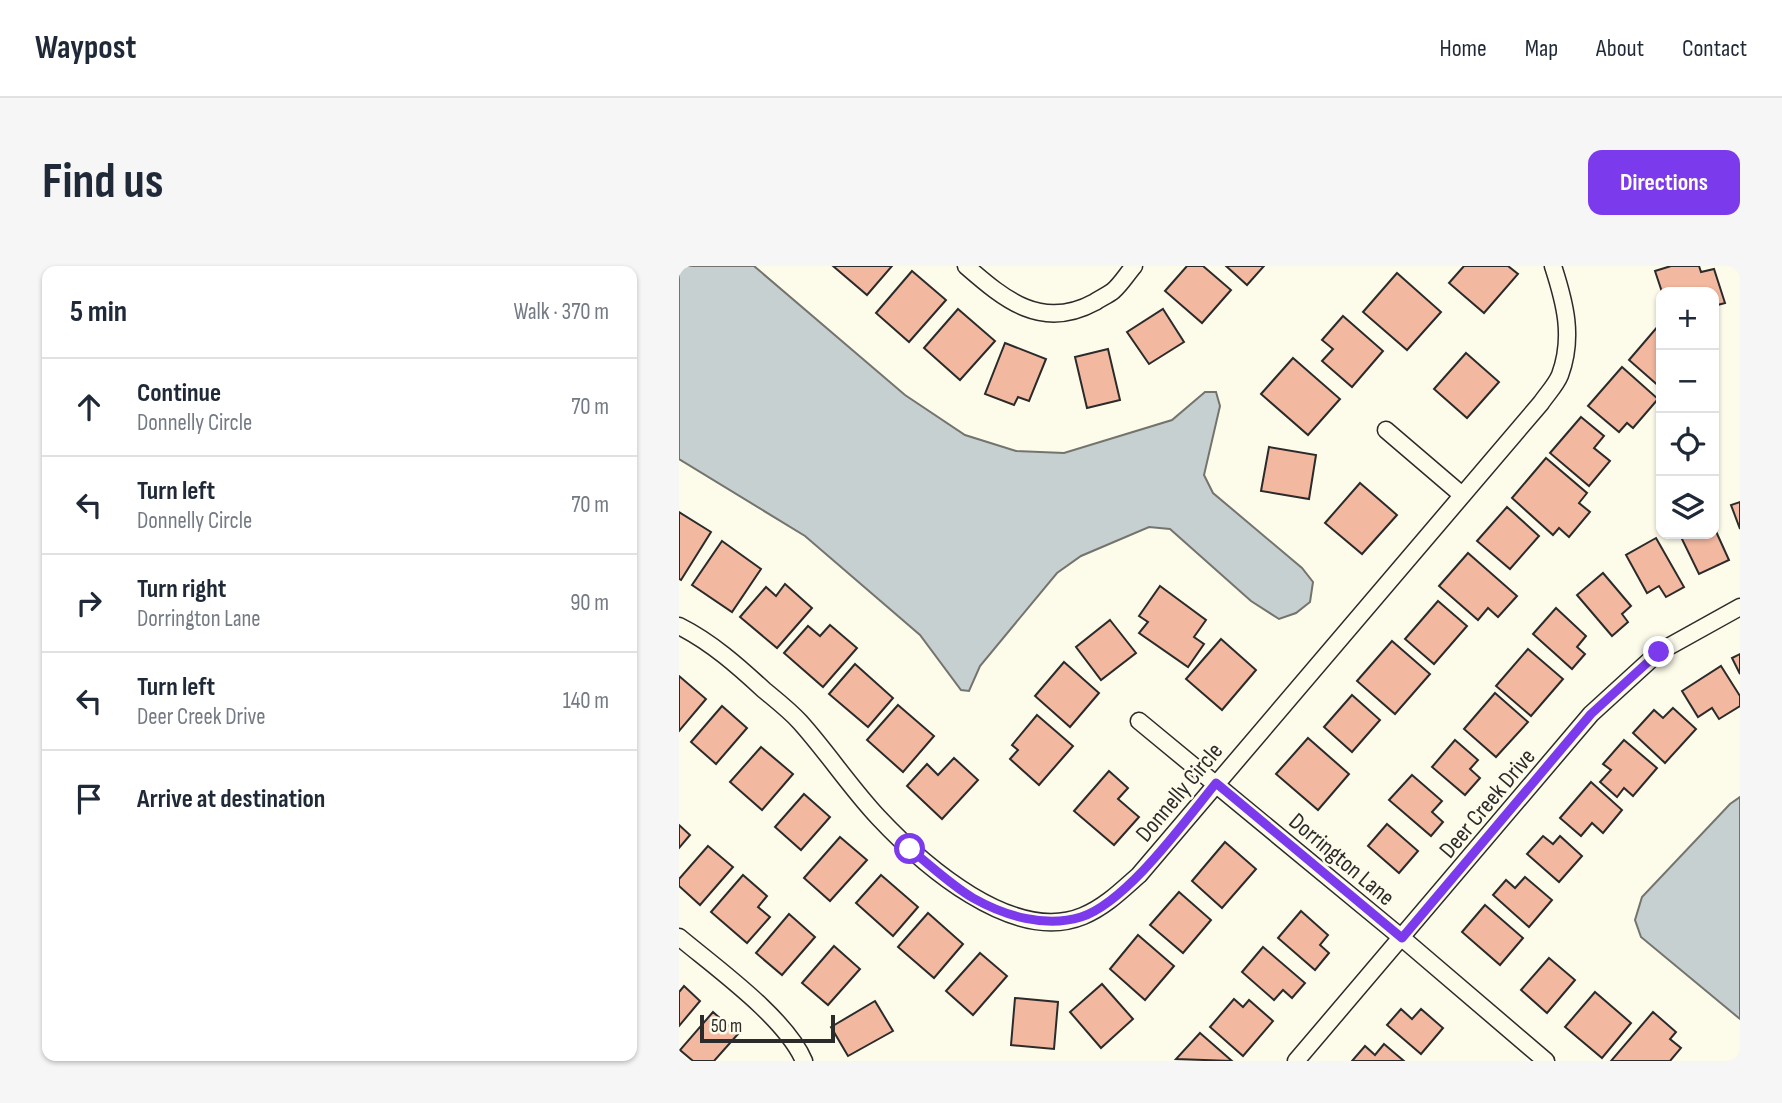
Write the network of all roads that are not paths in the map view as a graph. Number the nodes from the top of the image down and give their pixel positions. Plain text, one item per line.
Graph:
1 (965, 266) edge
2 (1134, 266) edge
3 (1553, 266) edge
4 (1386, 430) dead end
5 (1462, 495) junction
6 (1740, 607) edge
7 (679, 626) edge
8 (1139, 721) dead end
9 (1216, 783) junction
10 (679, 937) edge
11 (1402, 938) junction
12 (804, 1061) edge
13 (1296, 1061) edge
14 (1546, 1061) edge

1 - 2 street
3 - 5 street, Donnelly Circle
4 - 5 street
5 - 9 street, Donnelly Circle
6 - 11 street, Deer Creek Drive
7 - 9 street, Donnelly Circle
8 - 9 street, Dorrington Lane
9 - 11 street, Dorrington Lane
10 - 12 street
11 - 13 street, Deer Creek Drive
11 - 14 street, Dorrington Lane

